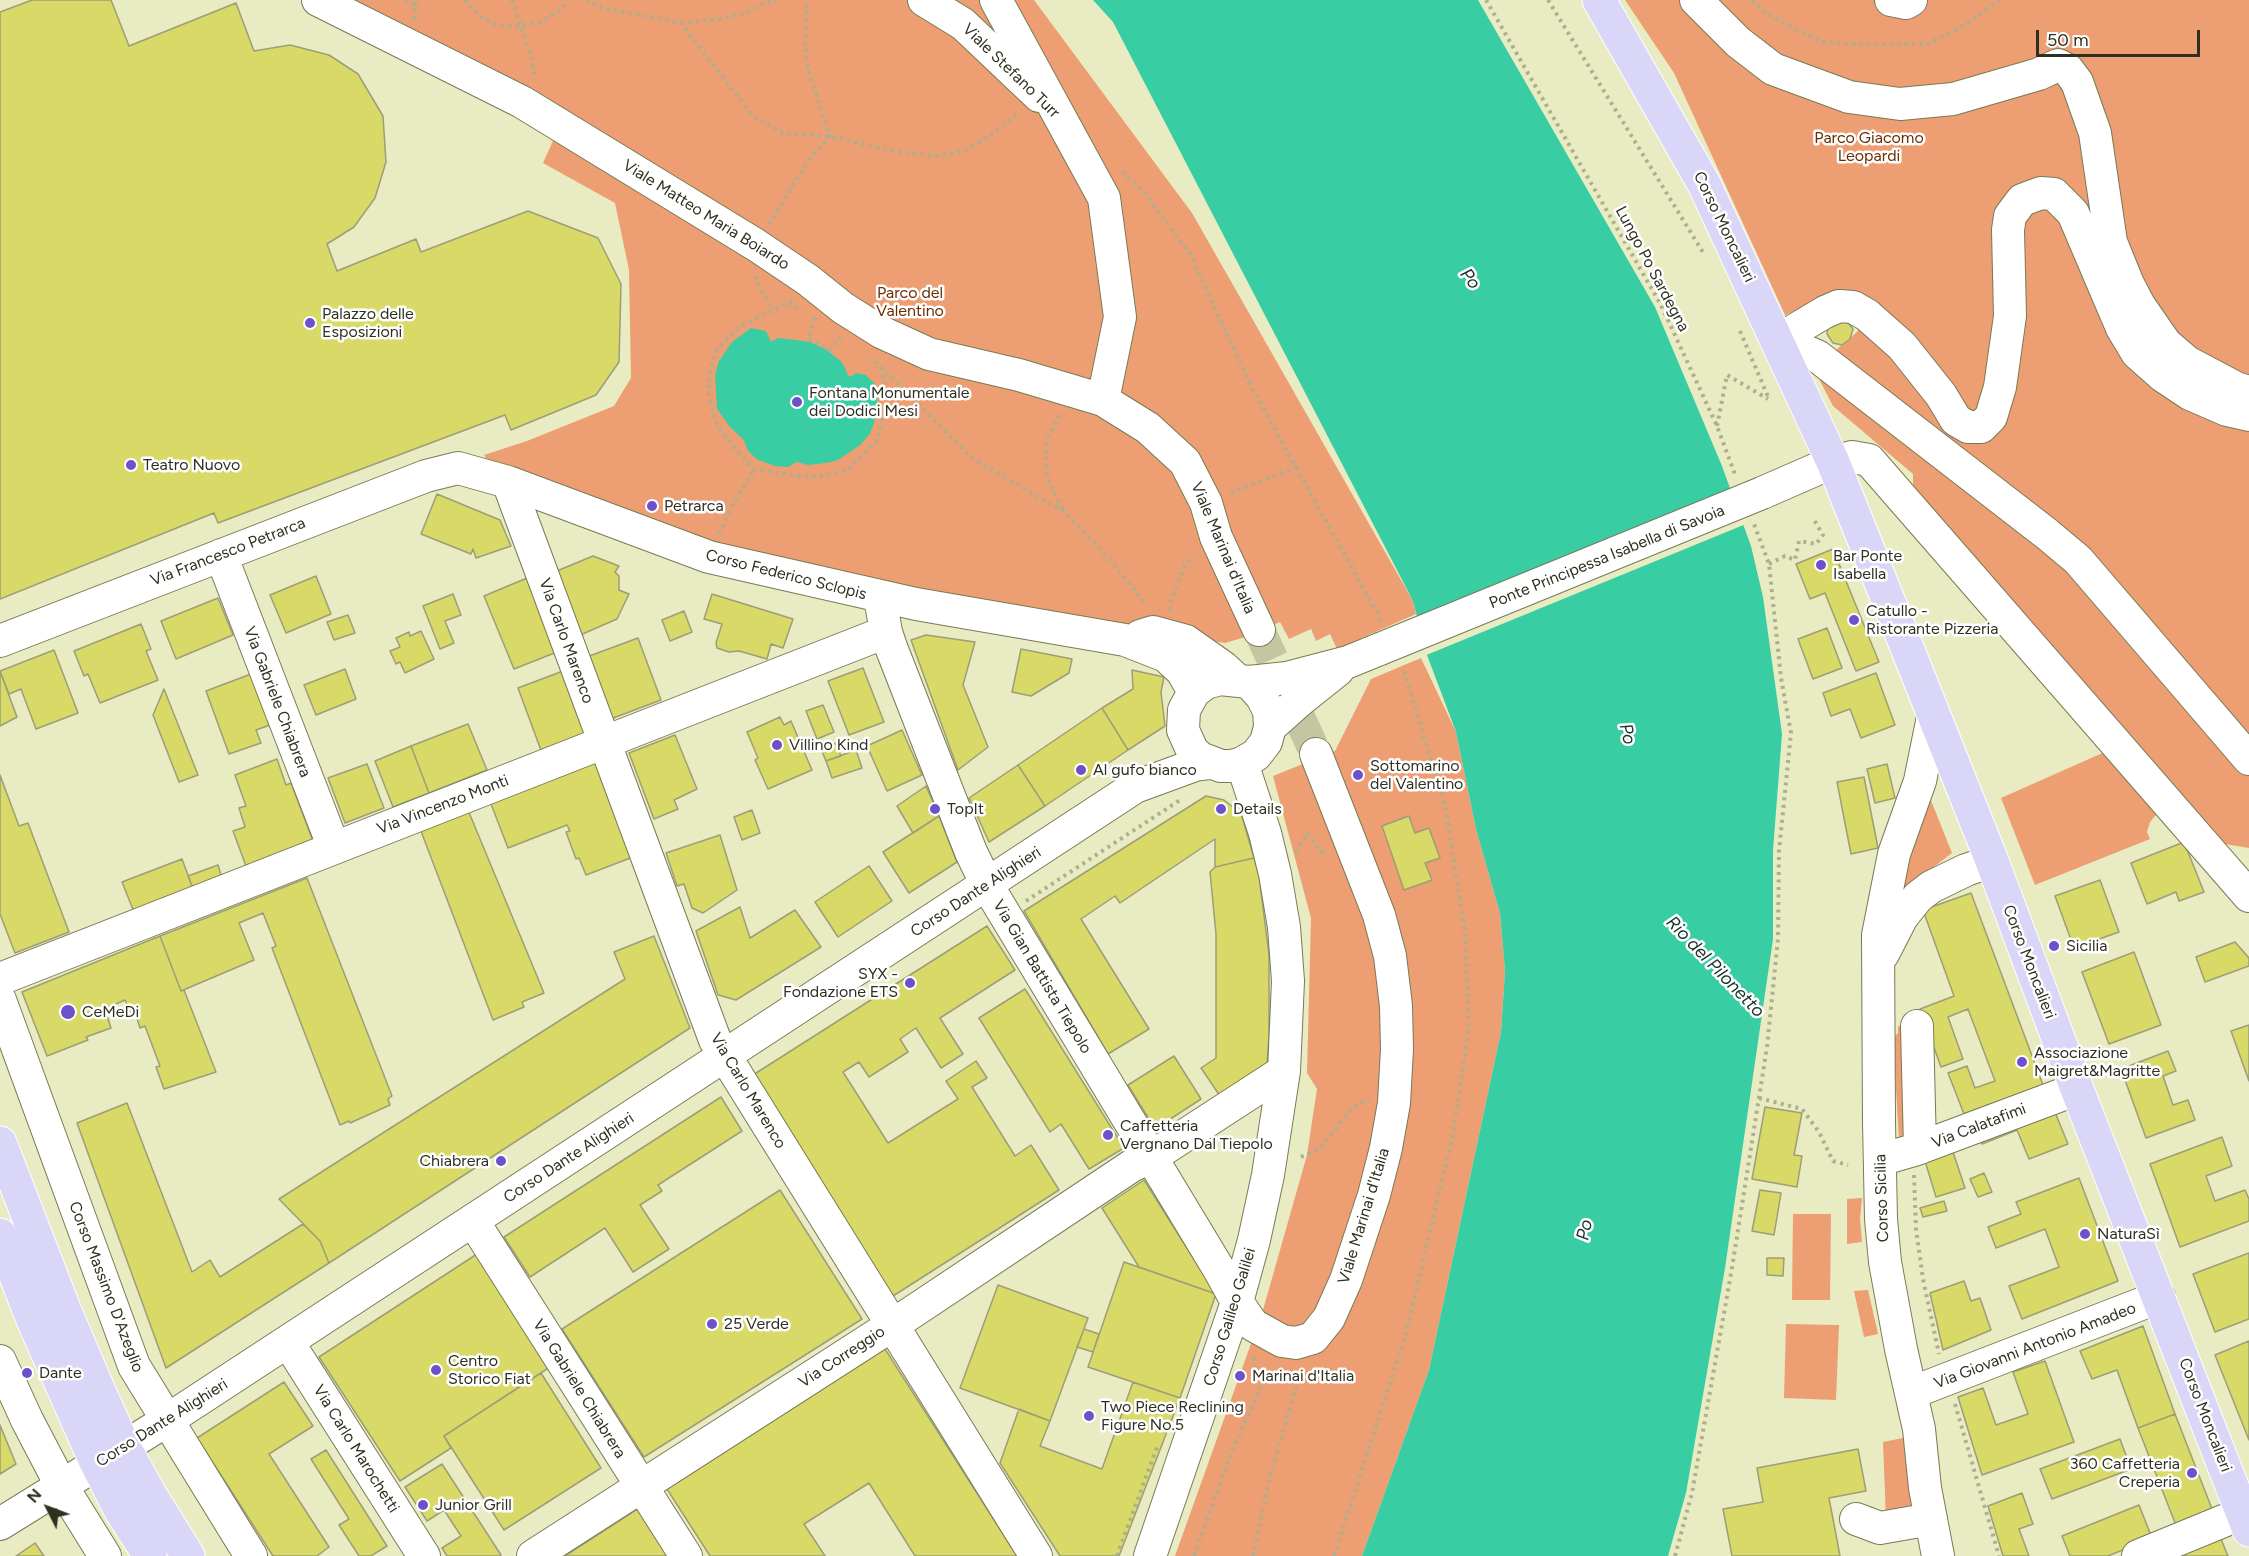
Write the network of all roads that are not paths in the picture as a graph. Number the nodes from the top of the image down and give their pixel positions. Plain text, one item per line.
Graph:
1 (318, 0) edge
2 (924, 0) edge
3 (996, 0) edge
4 (1599, 0) edge
5 (1696, 0) edge
6 (1891, 0) edge
7 (1911, 0) edge
8 (1058, 112) junction
9 (1778, 340) junction
10 (2249, 392) edge
11 (1103, 400) junction
12 (2249, 416) edge
13 (1833, 462) junction
14 (458, 468) joint
15 (508, 482) junction
16 (221, 555) junction
17 (880, 597) junction
18 (1259, 630) tunnel mouth
19 (886, 632) junction
20 (1125, 640) junction
21 (0, 641) edge
22 (1348, 662) junction
23 (1242, 681) junction
24 (1194, 692) junction
25 (1933, 717) junction
26 (1270, 727) junction
27 (1183, 730) junction
28 (604, 742) junction
29 (1316, 754) tunnel mouth
30 (2249, 759) edge
31 (1210, 763) junction
32 (1242, 763) junction
33 (1135, 787) junction
34 (334, 848) junction
35 (1992, 861) junction
36 (2237, 873) edge
37 (987, 885) junction
38 (2249, 896) edge
39 (1879, 963) junction
40 (0, 979) edge
41 (0, 1000) edge
42 (1917, 1026) dead end
43 (725, 1057) junction
44 (1284, 1071) junction
45 (2077, 1089) junction
46 (0, 1143) edge
47 (1920, 1148) junction
48 (1150, 1158) junction
49 (1880, 1160) junction
50 (473, 1221) junction
51 (0, 1235) edge
52 (2159, 1297) junction
53 (1236, 1302) junction
54 (892, 1324) junction
55 (288, 1342) junction
56 (0, 1361) edge
57 (1911, 1393) junction
58 (166, 1421) junction
59 (1919, 1429) junction
60 (124, 1447) junction
61 (96, 1464) junction
62 (61, 1485) junction
63 (642, 1486) junction
64 (1857, 1519) dead end
65 (1931, 1520) junction
66 (2246, 1522) edge
67 (0, 1524) edge
68 (105, 1556) edge
69 (150, 1556) edge
70 (188, 1556) edge
71 (251, 1556) edge
72 (424, 1556) edge
73 (533, 1556) edge
74 (686, 1556) edge
75 (1036, 1556) edge
76 (1150, 1556) edge
77 (1938, 1556) edge
78 (1958, 1556) edge
79 (2138, 1556) edge

1 - 11 street, Viale Matteo Maria Boiardo
2 - 8 street, Viale Stefano Turr
3 - 8 street
4 - 9 main road, Corso Moncalieri
5 - 10 street
6 - 7 street
8 - 11 street, Viale Stefano Turr
9 - 12 street
9 - 13 main road, Corso Moncalieri
9 - 30 street
11 - 18 street, Viale Marinai d'Italia
13 - 22 street, Ponte Principessa Isabella di Savoia, bridge
13 - 25 main road, Corso Moncalieri
13 - 36 street
14 - 15 street, Corso Federico Sclopis
14 - 16 street, Via Francesco Petrarca
15 - 17 street, Corso Federico Sclopis
15 - 28 street, Via Carlo Marenco
16 - 21 street, Via Francesco Petrarca
16 - 34 street, Via Gabriele Chiabrera
17 - 19 street, Via Gian Battista Tiepolo
17 - 20 street, Corso Federico Sclopis
19 - 28 street, Via Vincenzo Monti
19 - 37 street, Via Gian Battista Tiepolo
20 - 23 street, Corso Federico Sclopis
20 - 24 street, Corso Federico Sclopis
22 - 23 street
22 - 26 street
23 - 24 street
23 - 26 street
24 - 27 street
25 - 35 main road, Corso Moncalieri
25 - 39 street, Corso Sicilia
26 - 32 street
27 - 31 street
27 - 33 street, Corso Dante Alighieri
28 - 34 street, Via Vincenzo Monti
28 - 43 street, Via Carlo Marenco
29 - 53 street, Viale Marinai d'Italia
31 - 32 street
31 - 33 street, Corso Dante Alighieri
32 - 44 street, Corso Galileo Galilei
33 - 37 street, Corso Dante Alighieri
34 - 40 street, Via Vincenzo Monti
35 - 39 street, Corso Sicilia
35 - 45 main road, Corso Moncalieri
36 - 38 street
37 - 43 street, Corso Dante Alighieri
37 - 48 street, Via Gian Battista Tiepolo
39 - 49 street, Corso Sicilia
41 - 58 street, Corso Massimo D'Azeglio
42 - 47 street
43 - 50 street, Corso Dante Alighieri
43 - 54 street, Via Carlo Marenco
44 - 48 street
44 - 53 street, Corso Galileo Galilei
45 - 47 street, Via Calatafimi
45 - 52 main road, Corso Moncalieri
46 - 60 main road
47 - 49 street, Via Calatafimi
48 - 53 street, Via Gian Battista Tiepolo
48 - 54 street, Via Correggio
49 - 57 street, Corso Sicilia
50 - 55 street, Corso Dante Alighieri
50 - 63 street, Via Gabriele Chiabrera
51 - 61 main road
52 - 57 street, Via Giovanni Antonio Amadeo
52 - 66 main road, Corso Moncalieri
53 - 76 street, Corso Galileo Galilei
54 - 63 street, Via Correggio
54 - 75 street, Via Carlo Marenco
55 - 58 street, Corso Dante Alighieri
55 - 72 street, Via Carlo Marochetti
56 - 62 street
57 - 59 street, Corso Sicilia
58 - 60 street, Corso Dante Alighieri
58 - 71 street, Corso Massimo D'Azeglio
59 - 65 street, Corso Sicilia
59 - 78 street, Corso Sicilia
60 - 61 street, Corso Dante Alighieri
60 - 70 main road
61 - 62 street, Corso Dante Alighieri
61 - 69 main road
62 - 67 street, Corso Dante Alighieri
62 - 68 street
63 - 73 street, Via Correggio
63 - 74 street, Via Gabriele Chiabrera
64 - 65 street
65 - 77 street, Corso Sicilia
66 - 79 street

